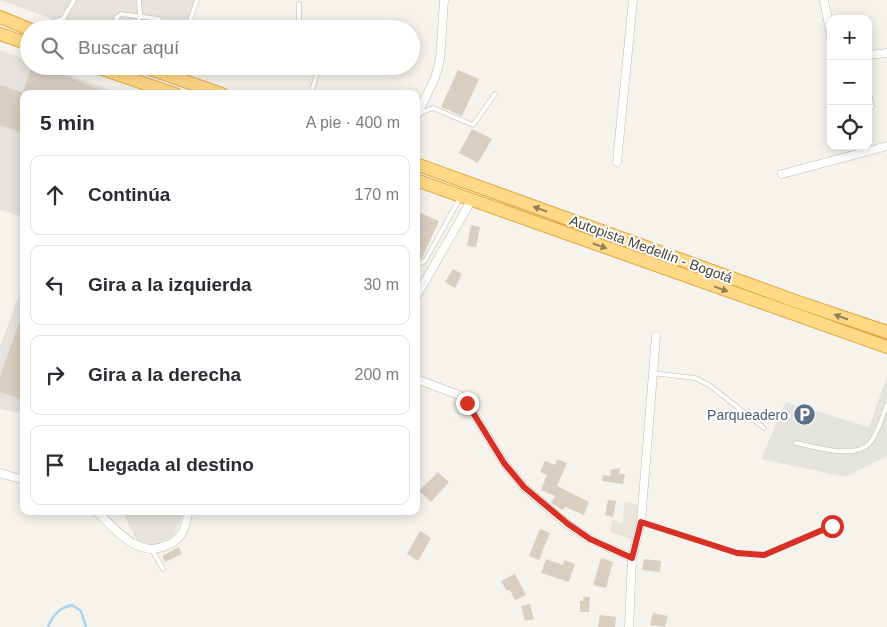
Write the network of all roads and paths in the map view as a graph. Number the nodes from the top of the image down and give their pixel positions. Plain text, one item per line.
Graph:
1 (65, 0) edge
2 (74, 0) edge
3 (139, 0) edge
4 (196, 0) edge
5 (444, 0) edge
6 (633, 0) edge
7 (824, 0) edge
8 (299, 4) dead end
9 (71, 5) junction
10 (827, 15) edge
11 (140, 16) junction
12 (0, 17) edge
13 (63, 19) joint
14 (60, 20) edge
15 (117, 20) edge
16 (139, 20) edge
17 (159, 20) edge
18 (190, 20) edge
19 (299, 20) edge
20 (20, 25) edge
21 (0, 34) edge
22 (20, 41) edge
23 (887, 53) edge
24 (872, 55) edge
25 (117, 75) edge
26 (182, 75) edge
27 (316, 75) edge
28 (156, 90) edge
29 (214, 90) edge
30 (312, 90) edge
31 (495, 94) dead end
32 (420, 109) edge
33 (420, 114) edge
34 (887, 146) edge
35 (617, 162) dead end
36 (420, 165) edge
37 (782, 174) dead end
38 (420, 182) edge
39 (466, 199) junction
40 (420, 264) edge
41 (420, 282) edge
42 (887, 332) edge
43 (656, 336) dead end
44 (887, 347) edge
45 (652, 373) junction
46 (420, 380) edge
47 (887, 405) edge
48 (764, 428) dead end
49 (796, 443) dead end
50 (0, 473) edge
51 (20, 479) edge
52 (100, 515) edge
53 (188, 515) edge
54 (641, 522) junction
55 (832, 526) dead end
56 (152, 550) junction
57 (632, 558) junction
58 (163, 569) dead end
59 (629, 627) edge

1 - 9 lane
2 - 9 lane
3 - 11 lane
4 - 18 lane
5 - 32 street
6 - 35 street
7 - 10 street
8 - 19 lane
9 - 13 lane
11 - 15 lane
11 - 16 lane
11 - 17 lane
12 - 20 highway
13 - 14 lane
21 - 22 highway
23 - 24 street
25 - 28 highway
26 - 29 highway
27 - 30 lane
31 - 33 lane
34 - 37 street
42 -> 36 highway, Autopista Medellín - Bogotá
38 - 39 highway, Autopista Medellín - Bogotá
39 - 40 lane
39 - 41 street
39 -> 44 highway, Autopista Medellín - Bogotá
43 - 45 street
45 - 48 lane
45 - 54 street
46 - 57 street
47 - 49 lane
50 - 51 street
52 - 56 street
53 - 56 street
54 - 55 lane
54 - 57 street
56 - 58 lane
57 - 59 street

